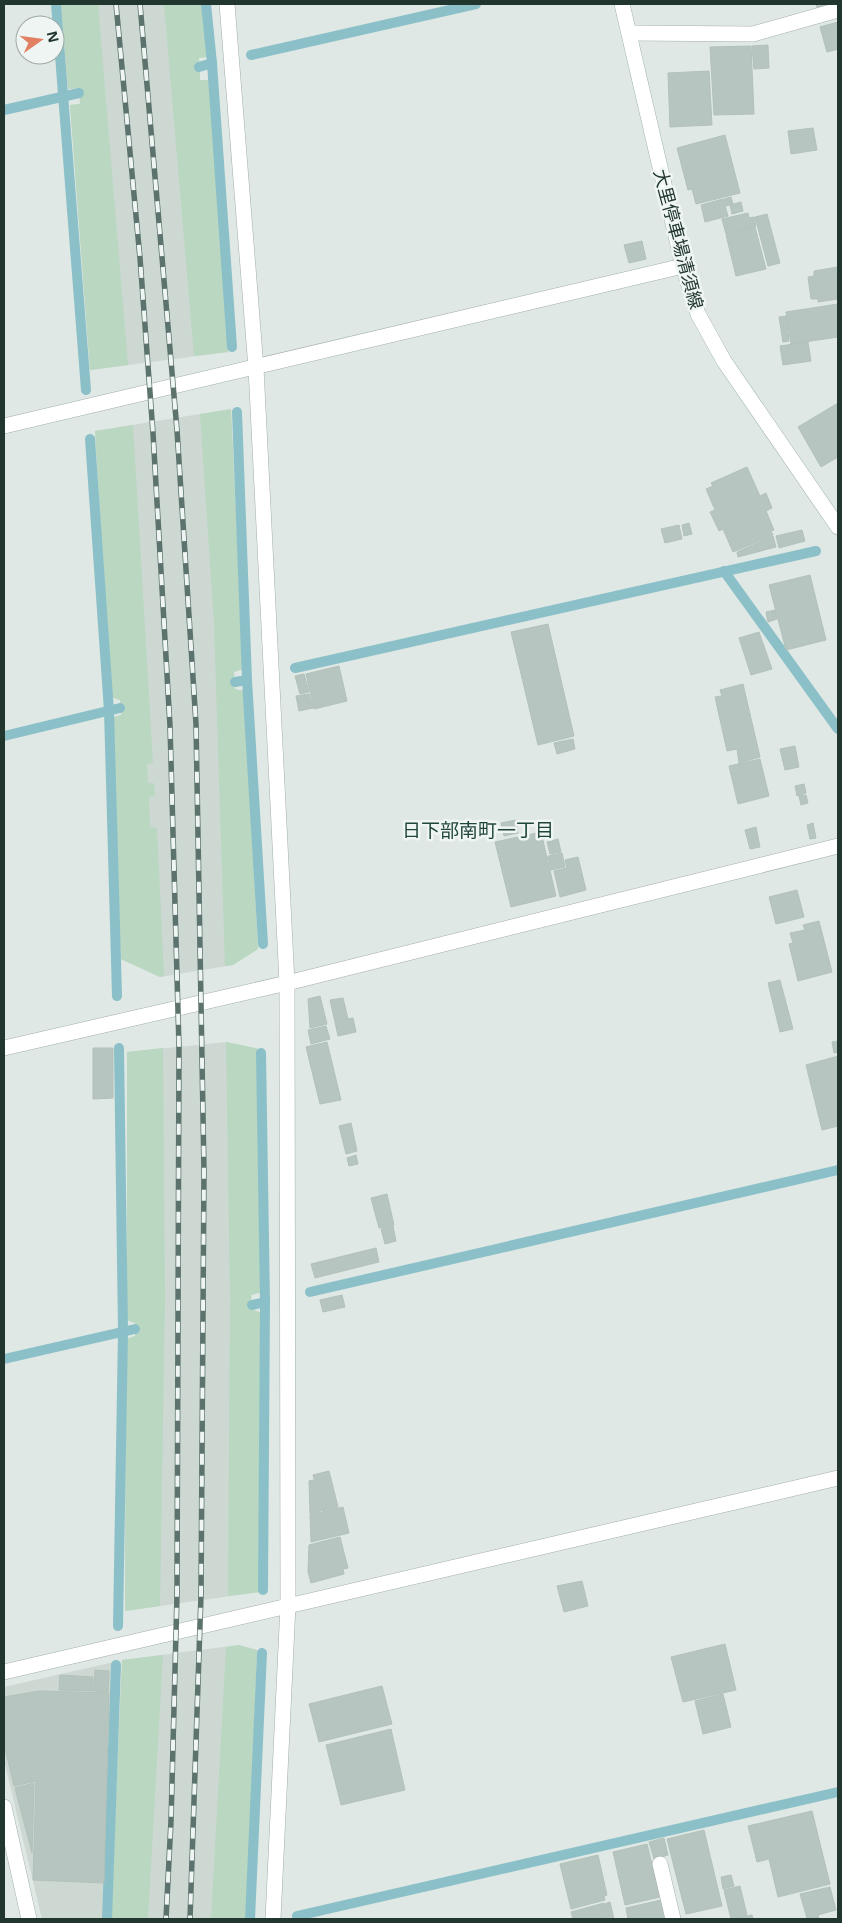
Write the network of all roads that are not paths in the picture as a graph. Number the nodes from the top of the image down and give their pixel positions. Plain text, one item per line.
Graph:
1 (227, 4) edge
2 (622, 4) edge
3 (838, 10) edge
4 (629, 33) junction
5 (683, 266) junction
6 (256, 368) junction
7 (4, 426) edge
8 (837, 524) edge
9 (838, 846) edge
10 (287, 983) junction
11 (4, 1048) edge
12 (838, 1478) edge
13 (288, 1605) junction
14 (4, 1672) edge
15 (4, 1807) edge
16 (660, 1864) dead end
17 (29, 1919) edge
18 (273, 1919) edge
19 (673, 1919) edge

1 - 6 street
2 - 4 street, 大里停車場清須線
3 - 4 street
4 - 5 street, 大里停車場清須線
5 - 6 street
5 - 8 street, 大里停車場清須線
6 - 7 street
6 - 10 street
9 - 10 street
10 - 11 street
10 - 13 street
12 - 13 street
13 - 14 street
13 - 18 street
15 - 17 street
16 - 19 street

